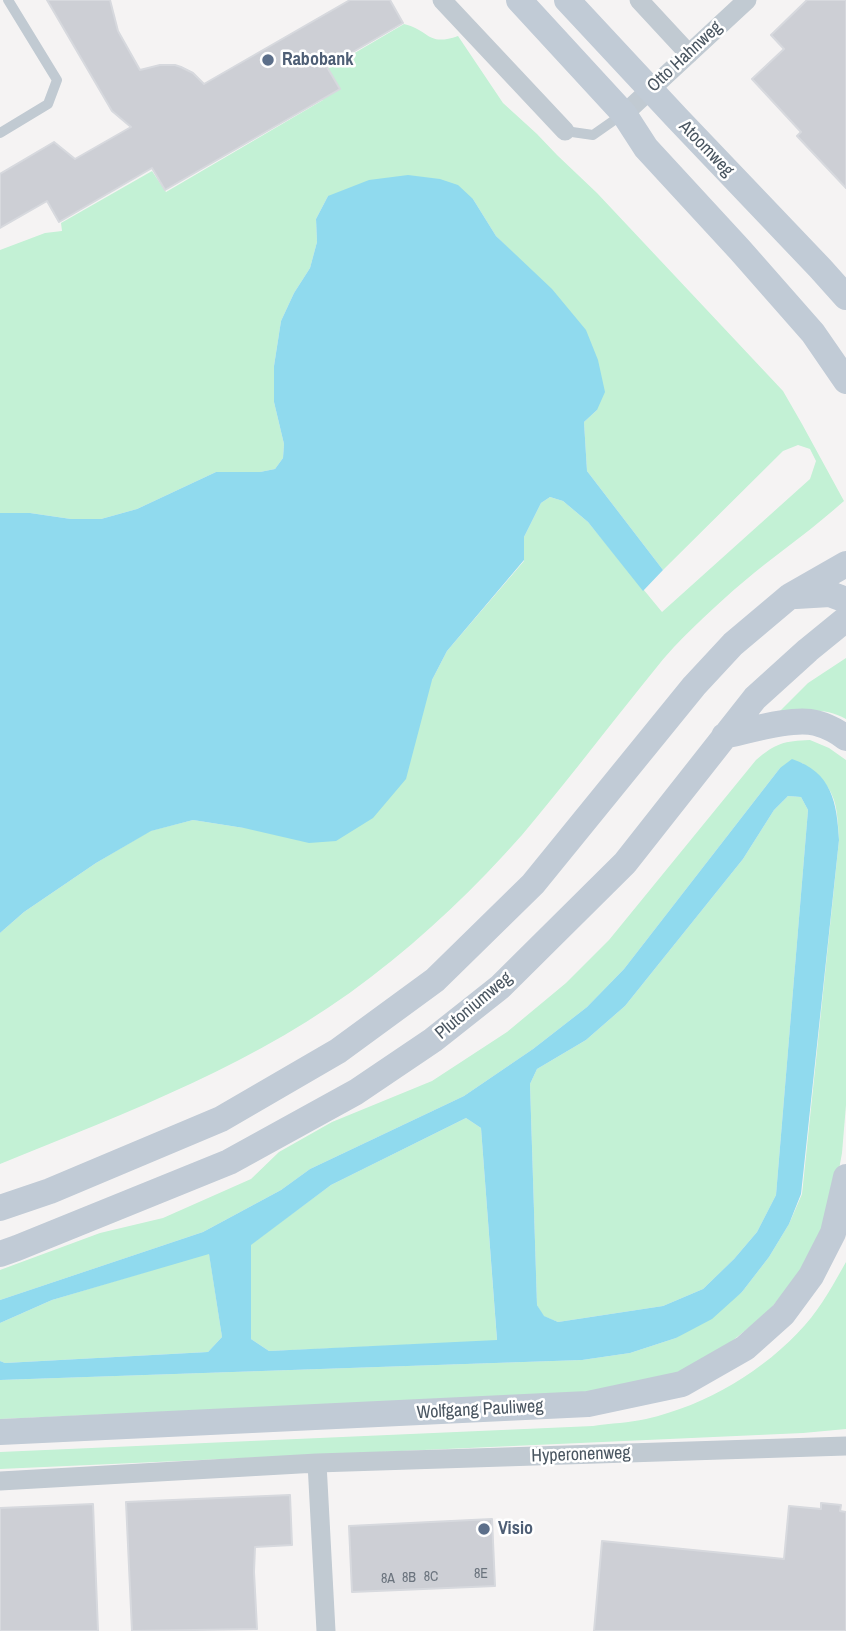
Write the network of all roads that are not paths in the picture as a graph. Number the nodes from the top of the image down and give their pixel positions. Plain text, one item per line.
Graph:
1 (8, 0) edge
2 (442, 0) edge
3 (519, 0) edge
4 (567, 0) edge
5 (639, 0) edge
6 (747, 0) edge
7 (689, 54) junction
8 (651, 90) junction
9 (624, 114) junction
10 (565, 131) joint
11 (0, 133) edge
12 (846, 297) edge
13 (846, 381) edge
14 (846, 564) edge
15 (790, 596) junction
16 (846, 600) edge
17 (846, 619) edge
18 (846, 645) edge
19 (808, 650) junction
20 (724, 736) junction
21 (846, 738) edge
22 (846, 1178) edge
23 (0, 1208) edge
24 (846, 1240) edge
25 (0, 1254) edge
26 (0, 1432) edge
27 (0, 1443) edge
28 (846, 1446) edge
29 (317, 1463) junction
30 (0, 1481) edge
31 (326, 1631) edge

1 - 11 lane
2 - 10 street
3 - 9 main road
4 - 8 main road, Atoomweg
5 - 7 street
6 - 7 street, Otto Hahnweg
7 - 8 street, Otto Hahnweg
8 - 9 street, Otto Hahnweg
8 - 12 main road, Atoomweg
9 - 10 lane
9 - 13 main road
14 - 15 main road
15 - 16 main road
15 - 23 main road
17 - 19 main road, Plutoniumweg
18 - 19 main road
19 - 20 main road, Plutoniumweg
20 - 21 main road
20 - 25 main road, Plutoniumweg
22 - 26 main road, Wolfgang Pauliweg
24 - 27 main road, Wolfgang Pauliweg
28 - 29 street, Hyperonenweg
29 - 30 street, Hyperonenweg
29 - 31 street

